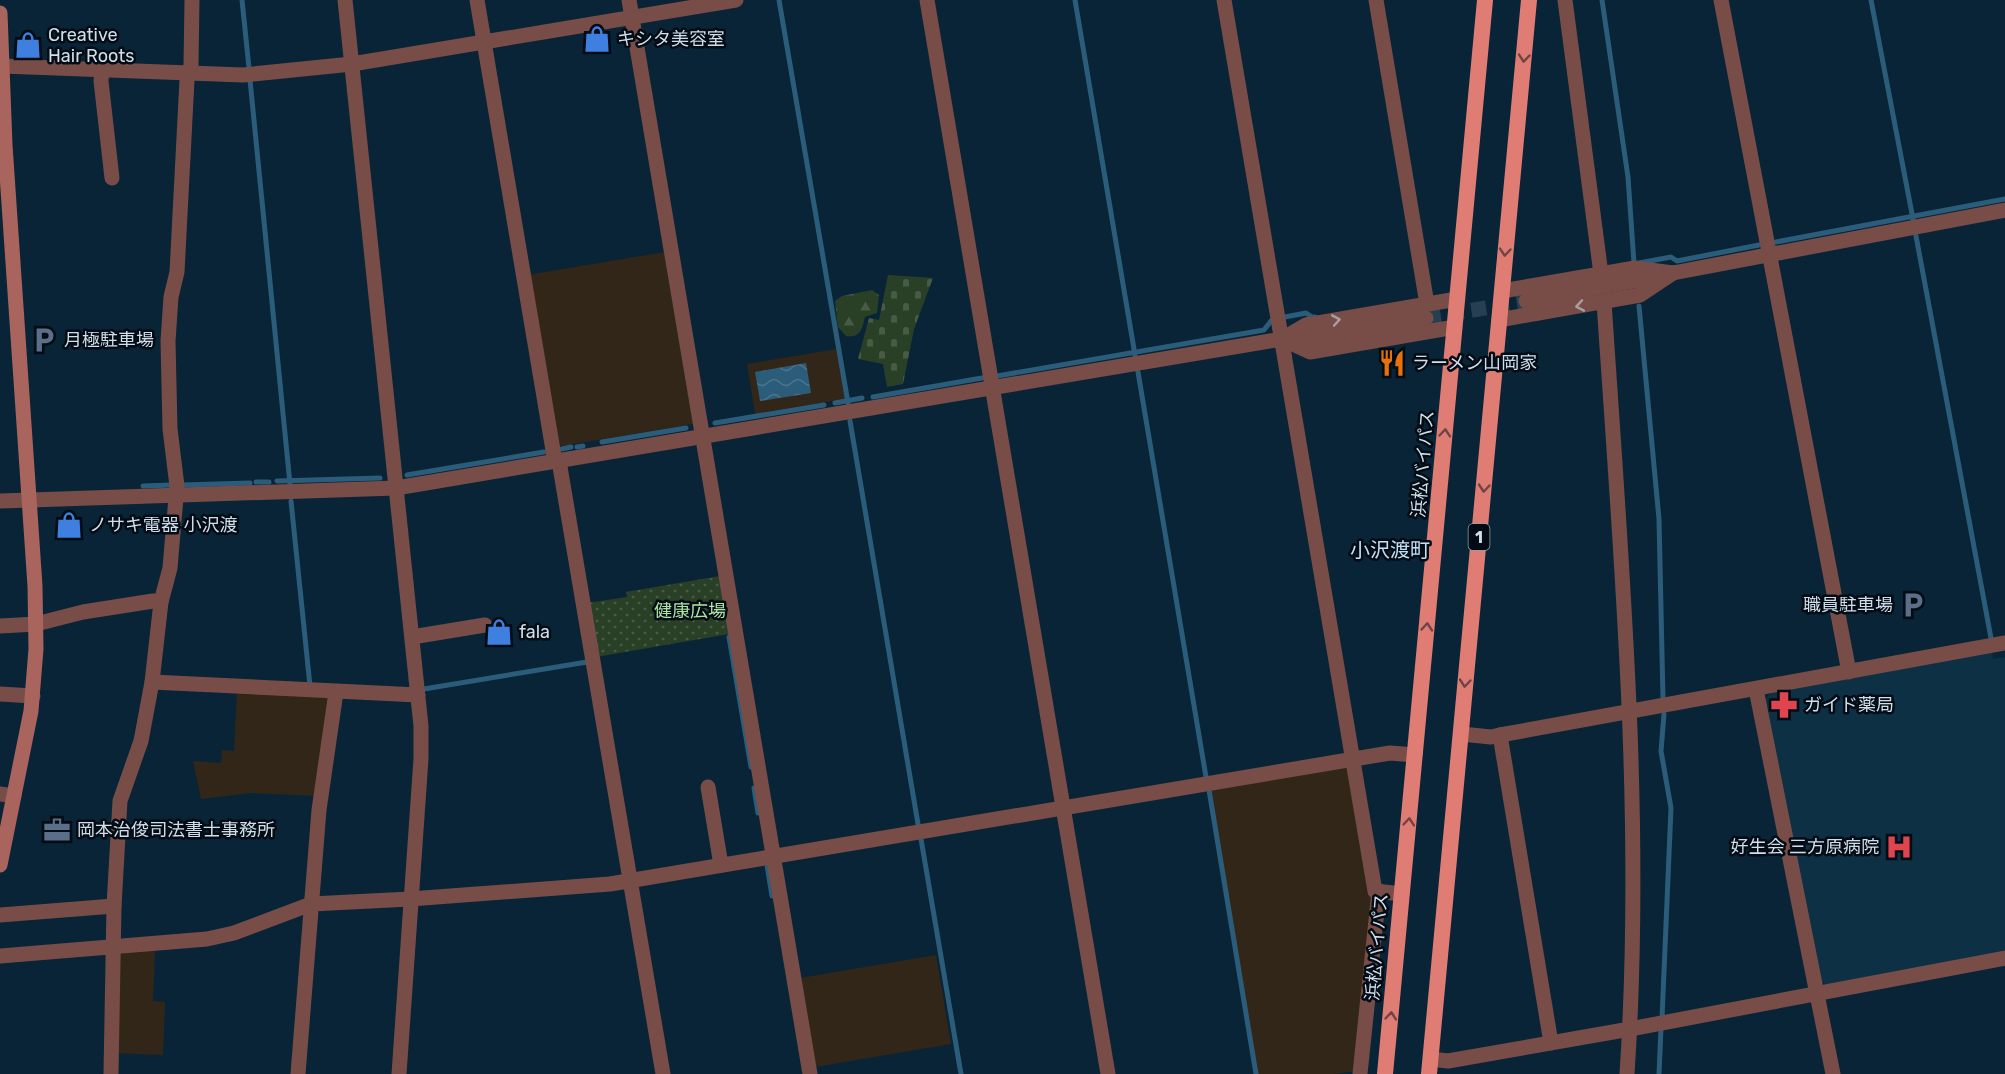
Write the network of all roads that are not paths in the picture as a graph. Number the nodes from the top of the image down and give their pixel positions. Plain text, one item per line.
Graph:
1 (192, 0) edge
2 (345, 0) edge
3 (477, 0) edge
4 (629, 0) edge
5 (736, 0) edge
6 (927, 0) edge
7 (1224, 0) edge
8 (1376, 0) edge
9 (1485, 0) edge
10 (1529, 0) edge
11 (1565, 0) edge
12 (1721, 0) edge
13 (0, 13) edge
14 (632, 18) junction
15 (484, 42) junction
16 (352, 64) junction
17 (102, 69) junction
18 (2, 71) edge
19 (189, 72) junction
20 (112, 178) dead end
21 (2005, 210) edge
22 (1769, 255) junction
23 (1673, 273) junction
24 (1601, 274) junction
25 (1502, 291) junction
26 (1457, 299) junction
27 (1526, 301) tunnel mouth
28 (1604, 302) junction
29 (1426, 311) junction
30 (1499, 320) junction
31 (1455, 327) junction
32 (1282, 339) junction
33 (992, 388) junction
34 (702, 437) junction
35 (557, 461) junction
36 (396, 489) junction
37 (176, 497) junction
38 (28, 499) junction
39 (0, 501) edge
40 (161, 602) junction
41 (36, 624) junction
42 (485, 625) dead end
43 (0, 626) edge
44 (412, 637) junction
45 (2005, 643) edge
46 (1849, 672) junction
47 (152, 682) junction
48 (1756, 689) junction
49 (336, 692) junction
50 (0, 694) edge
51 (418, 695) junction
52 (33, 696) junction
53 (1630, 713) junction
54 (1461, 734) junction
55 (1500, 735) junction
56 (1415, 755) junction
57 (1353, 759) junction
58 (708, 787) dead end
59 (7, 795) edge
60 (1063, 808) junction
61 (773, 856) junction
62 (0, 865) edge
63 (722, 865) junction
64 (630, 880) junction
65 (1379, 891) junction
66 (1402, 894) junction
67 (410, 899) junction
68 (311, 904) junction
69 (114, 906) junction
70 (0, 915) edge
71 (113, 947) junction
72 (0, 956) edge
73 (2005, 958) edge
74 (1817, 993) junction
75 (1630, 1029) junction
76 (1551, 1043) junction
77 (1430, 1066) edge
78 (111, 1074) edge
79 (298, 1074) edge
80 (399, 1074) edge
81 (663, 1074) edge
82 (810, 1074) edge
83 (1108, 1074) edge
84 (1360, 1074) edge
85 (1385, 1074) edge
86 (1627, 1074) edge
87 (1833, 1074) edge

1 - 19 street
2 - 16 street
3 - 15 street
4 - 14 street
5 - 14 street
6 - 33 street
7 - 32 street
8 - 29 street
9 - 26 highway, 浜松バイパス
10 -> 25 highway, 1
11 - 24 street
12 - 22 street
13 - 18 main road
14 - 15 street
14 - 34 street
15 - 16 street
15 - 35 street
16 - 19 street
16 - 36 street
17 - 18 street
17 - 19 street
17 - 20 street
18 - 38 main road
19 - 37 street
21 - 22 street
22 - 23 street
22 - 46 street
23 - 24 street
23 - 27 street
23 - 28 street
24 - 25 street
25 - 30 highway, 1
26 - 29 street
26 - 31 highway, 浜松バイパス
28 -> 30 street
28 - 53 street
29 - 32 street
30 -> 54 highway, 1
31 - 32 street
56 -> 31 highway, 浜松バイパス
32 - 33 street
32 - 57 street
33 - 34 street
33 - 60 street
34 - 35 street
34 - 61 street
35 - 36 street
35 - 64 street
36 - 37 street
36 - 44 street
37 - 38 street
37 - 40 street
38 - 39 street
38 - 41 main road
40 - 41 street
40 - 47 street
41 - 43 street
41 - 52 main road
42 - 44 street
44 - 51 street
45 - 46 street
46 - 48 street
47 - 49 street
47 - 69 street
48 - 53 street
48 - 74 street
49 - 51 street
49 - 68 street
50 - 52 street
51 - 67 street
52 - 59 main road
53 - 55 street
53 - 75 street
54 - 55 street
54 - 77 highway, 1
55 - 76 street
56 - 57 street
66 -> 56 highway, 浜松バイパス
57 - 60 street
57 - 65 street
58 - 63 street
59 - 62 main road
60 - 61 street
60 - 83 street
61 - 63 street
61 - 82 street
63 - 64 street
64 - 67 street
64 - 81 street
65 - 66 street
65 - 84 street
85 -> 66 highway, 浜松バイパス
67 - 68 street
67 - 80 street
68 - 71 street
68 - 79 street
69 - 70 street
69 - 71 street
71 - 72 street
71 - 78 street
73 - 74 street
74 - 75 street
74 - 87 street
75 - 76 street
75 - 86 street
76 - 77 street

